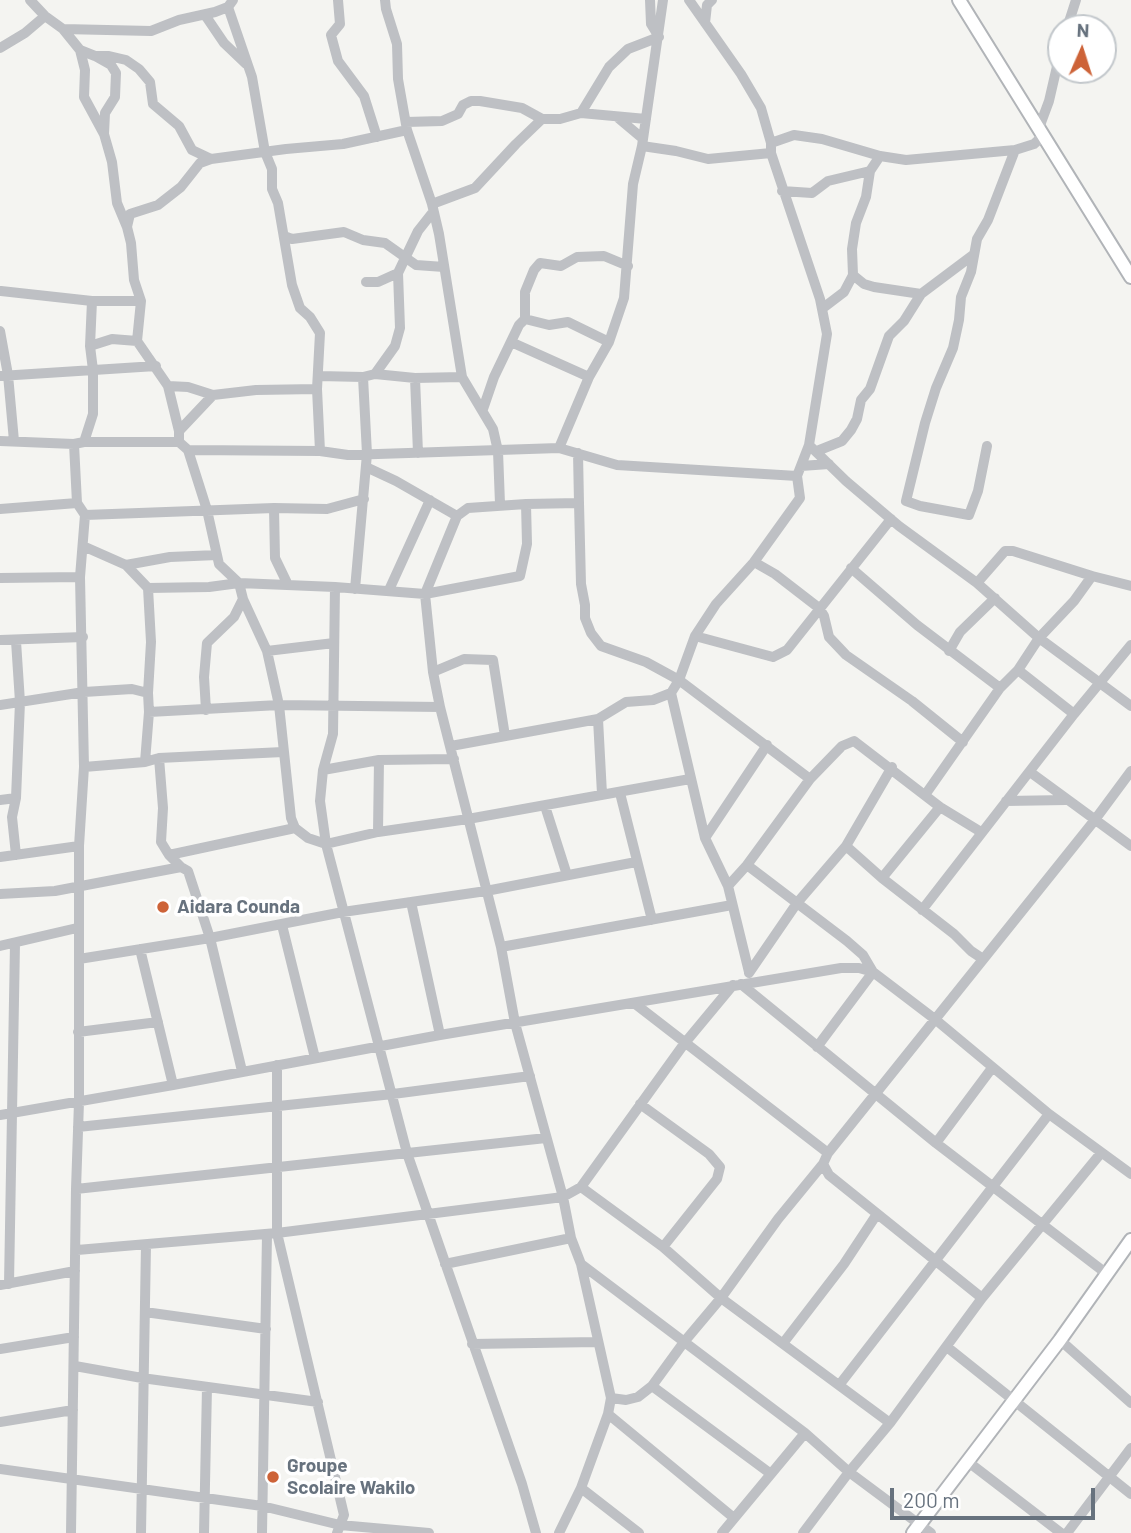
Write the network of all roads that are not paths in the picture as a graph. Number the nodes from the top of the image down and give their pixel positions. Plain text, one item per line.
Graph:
1 (30, 0) edge
2 (338, 0) edge
3 (385, 0) edge
4 (650, 0) edge
5 (663, 0) edge
6 (689, 0) edge
7 (712, 0) edge
8 (959, 0) edge
9 (231, 2) edge
10 (205, 15) junction
11 (45, 16) junction
12 (705, 23) junction
13 (63, 29) junction
14 (659, 37) junction
15 (0, 48) edge
16 (80, 50) junction
17 (95, 56) junction
18 (248, 65) junction
19 (1053, 84) edge
20 (582, 113) junction
21 (615, 115) junction
22 (542, 119) junction
23 (646, 119) junction
24 (407, 126) junction
25 (1042, 132) junction
26 (104, 134) junction
27 (377, 137) junction
28 (642, 142) junction
29 (771, 148) junction
30 (1015, 150) junction
31 (265, 152) junction
32 (880, 156) junction
33 (211, 159) junction
34 (870, 171) junction
35 (782, 191) junction
36 (433, 208) junction
37 (127, 228) junction
38 (284, 236) junction
39 (973, 255) junction
40 (404, 257) junction
41 (628, 266) junction
42 (444, 267) junction
43 (398, 274) junction
44 (853, 275) junction
45 (1131, 277) edge
46 (366, 282) dead end
47 (1, 291) edge
48 (921, 293) junction
49 (92, 301) junction
50 (141, 301) junction
51 (823, 308) junction
52 (525, 318) junction
53 (0, 331) edge
54 (137, 341) junction
55 (510, 342) junction
56 (610, 342) junction
57 (90, 346) junction
58 (156, 366) junction
59 (93, 370) junction
60 (375, 374) junction
61 (4, 375) edge
62 (319, 376) junction
63 (363, 377) junction
64 (462, 377) junction
65 (589, 377) junction
66 (415, 378) junction
67 (168, 386) junction
68 (317, 389) junction
69 (213, 395) junction
70 (483, 409) junction
71 (179, 436) junction
72 (0, 441) edge
73 (14, 442) junction
74 (79, 443) junction
75 (986, 446) dead end
76 (559, 448) junction
77 (813, 448) junction
78 (188, 450) junction
79 (498, 451) junction
80 (320, 452) junction
81 (418, 453) junction
82 (578, 453) junction
83 (368, 454) junction
84 (829, 464) junction
85 (366, 467) junction
86 (799, 471) junction
87 (364, 499) junction
88 (430, 500) junction
89 (77, 503) junction
90 (579, 503) junction
91 (500, 504) junction
92 (526, 504) junction
93 (274, 508) junction
94 (0, 509) edge
95 (207, 510) junction
96 (85, 515) junction
97 (457, 516) junction
98 (891, 519) junction
99 (83, 546) junction
100 (218, 560) junction
101 (754, 562) junction
102 (126, 565) junction
103 (850, 568) junction
104 (1091, 576) junction
105 (0, 578) edge
106 (80, 578) junction
107 (239, 583) junction
108 (977, 583) junction
109 (288, 585) junction
110 (1131, 586) edge
111 (209, 587) junction
112 (335, 587) junction
113 (148, 588) junction
114 (355, 589) junction
115 (389, 590) junction
116 (425, 594) junction
117 (995, 598) junction
118 (243, 599) junction
119 (819, 608) junction
120 (695, 636) junction
121 (83, 637) junction
122 (1039, 638) junction
123 (0, 640) edge
124 (16, 641) junction
125 (334, 643) junction
126 (1131, 645) edge
127 (267, 650) junction
128 (949, 651) junction
129 (1018, 670) junction
130 (433, 672) junction
131 (678, 680) junction
132 (1100, 684) junction
133 (1000, 688) junction
134 (84, 692) junction
135 (148, 693) junction
136 (671, 693) junction
137 (20, 702) junction
138 (0, 705) edge
139 (279, 705) junction
140 (1131, 706) edge
141 (333, 707) junction
142 (440, 708) junction
143 (206, 709) junction
144 (149, 712) junction
145 (1074, 714) junction
146 (598, 719) junction
147 (505, 736) junction
148 (963, 742) junction
149 (452, 746) junction
150 (767, 746) junction
151 (284, 752) junction
152 (159, 758) junction
153 (454, 759) junction
154 (379, 760) junction
155 (145, 762) junction
156 (85, 767) junction
157 (892, 767) junction
158 (323, 770) junction
159 (1131, 771) edge
160 (1030, 772) junction
161 (690, 779) junction
162 (810, 779) junction
163 (620, 793) junction
164 (602, 794) junction
165 (925, 795) junction
166 (16, 798) junction
167 (0, 800) edge
168 (1066, 800) junction
169 (1006, 801) junction
170 (545, 806) junction
171 (940, 807) junction
172 (468, 819) junction
173 (1094, 821) junction
174 (295, 828) junction
175 (378, 832) junction
176 (981, 832) junction
177 (705, 838) junction
178 (326, 844) junction
179 (79, 846) junction
180 (846, 846) junction
181 (1131, 846) edge
182 (16, 855) junction
183 (169, 855) junction
184 (0, 857) edge
185 (636, 862) junction
186 (747, 865) junction
187 (181, 867) junction
188 (567, 875) junction
189 (882, 878) junction
190 (728, 886) junction
191 (80, 887) junction
192 (486, 891) junction
193 (0, 894) edge
194 (411, 902) junction
195 (797, 903) junction
196 (732, 905) junction
197 (922, 910) junction
198 (343, 912) junction
199 (652, 920) junction
200 (282, 925) junction
201 (78, 929) junction
202 (210, 938) junction
203 (15, 943) junction
204 (0, 946) edge
205 (501, 947) junction
206 (140, 949) junction
207 (79, 959) junction
208 (984, 959) junction
209 (750, 972) junction
210 (873, 972) junction
211 (737, 985) junction
212 (634, 1003) junction
213 (936, 1020) junction
214 (158, 1022) junction
215 (515, 1023) junction
216 (78, 1032) junction
217 (440, 1035) junction
218 (684, 1044) junction
219 (378, 1046) junction
220 (817, 1047) junction
221 (315, 1058) junction
222 (277, 1065) junction
223 (992, 1068) junction
224 (243, 1070) junction
225 (530, 1076) junction
226 (173, 1085) junction
227 (393, 1094) junction
228 (875, 1094) junction
229 (79, 1102) junction
230 (276, 1104) junction
231 (640, 1104) junction
232 (13, 1113) junction
233 (1049, 1114) junction
234 (0, 1115) edge
235 (78, 1126) junction
236 (546, 1138) junction
237 (936, 1143) junction
238 (407, 1153) junction
239 (1101, 1153) junction
240 (826, 1159) junction
241 (275, 1168) junction
242 (1131, 1174) edge
243 (829, 1175) junction
244 (807, 1181) junction
245 (992, 1186) junction
246 (580, 1187) junction
247 (76, 1189) junction
248 (562, 1197) junction
249 (877, 1214) junction
250 (427, 1215) junction
251 (1041, 1225) junction
252 (272, 1233) junction
253 (571, 1238) junction
254 (1131, 1240) edge
255 (146, 1245) junction
256 (663, 1247) junction
257 (76, 1250) junction
258 (934, 1261) junction
259 (445, 1264) junction
260 (581, 1264) junction
261 (75, 1270) junction
262 (1107, 1274) junction
263 (4, 1285) edge
264 (721, 1298) junction
265 (982, 1298) junction
266 (145, 1312) junction
267 (266, 1329) junction
268 (74, 1337) junction
269 (1060, 1340) junction
270 (597, 1342) junction
271 (684, 1342) junction
272 (784, 1342) junction
273 (472, 1344) junction
274 (947, 1347) junction
275 (0, 1349) edge
276 (75, 1366) junction
277 (142, 1378) junction
278 (840, 1384) junction
279 (652, 1386) junction
280 (207, 1387) junction
281 (266, 1395) junction
282 (611, 1398) junction
283 (1012, 1401) junction
284 (318, 1402) junction
285 (1131, 1403) edge
286 (73, 1410) junction
287 (608, 1414) junction
288 (0, 1422) edge
289 (890, 1423) junction
290 (805, 1433) junction
291 (1131, 1448) edge
292 (967, 1461) junction
293 (0, 1469) edge
294 (849, 1472) junction
295 (771, 1474) junction
296 (1108, 1476) junction
297 (72, 1481) junction
298 (581, 1488) junction
299 (141, 1490) junction
300 (1131, 1494) edge
301 (205, 1499) junction
302 (262, 1506) junction
303 (734, 1518) junction
304 (338, 1529) edge
305 (916, 1529) edge
306 (410, 1532) edge
307 (71, 1533) edge
308 (141, 1533) edge
309 (204, 1533) edge
310 (262, 1533) edge
311 (429, 1533) edge
312 (536, 1533) edge
313 (559, 1533) edge
314 (639, 1533) edge
315 (722, 1533) edge
316 (803, 1533) edge
317 (931, 1533) edge
318 (1064, 1533) edge

1 - 11 street
2 - 27 street
3 - 24 street
4 - 14 street
5 - 14 street
6 - 12 street
7 - 12 street
8 - 25 main road
9 - 10 street
9 - 18 street
10 - 13 street
10 - 18 street
11 - 13 street
11 - 15 street
12 - 29 street
13 - 16 street
14 - 20 street
14 - 23 street
16 - 17 street
16 - 26 street
17 - 26 street
17 - 33 street
18 - 31 street
19 - 25 street
20 - 21 street
20 - 22 street
21 - 23 street
21 - 28 street
22 - 24 street
22 - 36 street
23 - 28 street
24 - 27 street
24 - 36 street
25 - 30 street
25 - 45 main road
26 - 37 street
27 - 31 street
28 - 29 street
28 - 41 street
29 - 32 street
29 - 35 street
30 - 32 street
30 - 39 street
31 - 33 street
31 - 38 street
32 - 34 street
33 - 37 street
34 - 35 street
34 - 44 street
35 - 51 street
36 - 40 street
36 - 42 street
37 - 50 street
38 - 40 street
38 - 62 street
39 - 48 street
39 - 75 street
40 - 42 street
40 - 43 street
41 - 52 street
41 - 56 street
42 - 64 street
43 - 46 street
43 - 60 street
44 - 48 street
44 - 51 street
47 - 49 street
48 - 77 street
49 - 50 street
49 - 57 street
50 - 54 street
51 - 77 street
52 - 55 street
52 - 56 street
53 - 61 street
54 - 57 street
54 - 58 street
55 - 65 street
55 - 70 street
56 - 65 street
57 - 59 street
58 - 59 street
58 - 67 street
59 - 61 street
59 - 74 street
60 - 63 street
60 - 66 street
61 - 73 street
62 - 63 street
62 - 68 street
63 - 83 street
64 - 66 street
64 - 70 street
65 - 76 street
66 - 81 street
67 - 69 street
67 - 71 street
68 - 69 street
68 - 80 street
69 - 71 street
70 - 79 street
71 - 74 street
71 - 78 street
72 - 73 street
73 - 74 street
74 - 89 street
76 - 79 street
76 - 82 street
77 - 84 street
77 - 86 street
78 - 80 street
78 - 95 street
79 - 81 street
79 - 91 street
80 - 83 street
81 - 83 street
82 - 86 street
82 - 90 street
83 - 85 street
84 - 86 street
84 - 98 street
85 - 87 street
85 - 88 street
86 - 101 street
87 - 93 street
87 - 114 street
88 - 97 street
88 - 115 street
89 - 94 street
89 - 96 street
90 - 92 street
90 - 131 street
91 - 92 street
91 - 97 street
92 - 116 street
93 - 95 street
93 - 109 street
95 - 96 street
95 - 100 street
96 - 99 street
97 - 116 street
98 - 103 street
98 - 108 street
99 - 102 street
99 - 106 street
100 - 102 street
100 - 107 street
100 - 111 street
101 - 119 street
101 - 120 street
102 - 113 street
103 - 119 street
103 - 128 street
104 - 108 street
104 - 110 street
104 - 122 street
105 - 106 street
106 - 121 street
107 - 109 street
107 - 111 street
107 - 118 street
108 - 117 street
109 - 112 street
111 - 113 street
112 - 114 street
112 - 125 street
113 - 135 street
114 - 115 street
115 - 116 street
116 - 130 street
117 - 122 street
117 - 128 street
118 - 127 street
118 - 143 street
119 - 120 street
119 - 148 street
120 - 131 street
121 - 124 street
121 - 134 street
122 - 129 street
122 - 132 street
123 - 124 street
124 - 137 street
125 - 127 street
125 - 141 street
126 - 132 street
127 - 139 street
128 - 133 street
129 - 133 street
129 - 145 street
130 - 142 street
130 - 147 street
131 - 136 street
131 - 150 street
132 - 140 street
132 - 145 street
133 - 148 street
134 - 135 street
134 - 137 street
134 - 156 street
135 - 144 street
136 - 146 street
136 - 161 street
137 - 138 street
137 - 166 street
139 - 141 street
139 - 143 street
139 - 151 street
141 - 142 street
141 - 158 street
142 - 149 street
143 - 144 street
144 - 155 street
145 - 160 street
146 - 147 street
146 - 164 street
147 - 149 street
148 - 165 street
149 - 153 street
150 - 162 street
150 - 177 street
151 - 152 street
151 - 174 street
152 - 155 street
152 - 183 street
153 - 154 street
153 - 172 street
154 - 158 street
154 - 175 street
155 - 156 street
156 - 179 street
157 - 162 street
157 - 165 street
157 - 180 street
158 - 178 street
159 - 173 street
160 - 168 street
160 - 169 street
161 - 163 street
161 - 177 street
162 - 186 street
163 - 164 street
163 - 185 street
164 - 170 street
165 - 171 street
166 - 167 street
166 - 182 street
168 - 169 street
168 - 173 street
169 - 176 street
170 - 172 street
170 - 188 street
171 - 176 street
171 - 189 street
172 - 175 street
172 - 192 street
173 - 181 street
173 - 208 street
174 - 178 street
174 - 183 street
175 - 178 street
176 - 197 street
177 - 190 street
178 - 198 street
179 - 182 street
179 - 191 street
180 - 189 street
180 - 195 street
182 - 184 street
183 - 187 street
185 - 188 street
185 - 199 street
186 - 190 street
186 - 195 street
187 - 191 street
187 - 202 street
188 - 192 street
189 - 197 street
190 - 196 street
191 - 193 street
191 - 201 street
192 - 194 street
192 - 205 street
194 - 198 street
194 - 217 street
195 - 209 street
195 - 210 street
196 - 199 street
196 - 209 street
197 - 208 street
198 - 200 street
198 - 219 street
199 - 205 street
200 - 202 street
200 - 221 street
201 - 203 street
201 - 207 street
202 - 206 street
202 - 224 street
203 - 204 street
203 - 232 street
205 - 215 street
206 - 207 street
206 - 214 street
207 - 216 street
208 - 213 street
209 - 211 street
210 - 211 street
210 - 213 street
210 - 220 street
211 - 212 street
211 - 218 street
211 - 220 street
212 - 215 street
212 - 218 street
213 - 223 street
213 - 228 street
214 - 216 street
214 - 226 street
215 - 217 street
215 - 225 street
216 - 229 street
217 - 219 street
218 - 231 street
218 - 240 street
219 - 221 street
219 - 227 street
220 - 228 street
221 - 222 street
222 - 224 street
222 - 230 street
223 - 233 street
223 - 237 street
224 - 226 street
225 - 227 street
225 - 236 street
226 - 229 street
227 - 230 street
227 - 238 street
228 - 237 street
228 - 240 street
229 - 232 street
229 - 235 street
230 - 235 street
230 - 241 street
231 - 246 street
231 - 256 street
232 - 234 street
232 - 263 street
233 - 239 street
233 - 245 street
235 - 247 street
236 - 238 street
236 - 248 street
237 - 245 street
238 - 241 street
238 - 250 street
239 - 242 street
239 - 251 street
240 - 243 street
240 - 244 street
241 - 247 street
241 - 252 street
243 - 244 street
243 - 249 street
244 - 264 street
245 - 251 street
245 - 258 street
246 - 248 street
246 - 256 street
247 - 257 street
248 - 250 street
248 - 253 street
249 - 258 street
249 - 272 street
250 - 252 street
250 - 259 street
251 - 262 street
251 - 265 street
252 - 255 street
252 - 267 street
252 - 284 street
253 - 259 street
253 - 260 street
254 - 262 main road
255 - 257 street
255 - 266 street
256 - 264 street
257 - 261 street
258 - 265 street
258 - 278 street
259 - 273 street
260 - 270 street
260 - 271 street
261 - 263 street
261 - 268 street
262 - 269 main road
264 - 271 street
264 - 272 street
265 - 274 street
266 - 267 street
266 - 277 street
267 - 281 street
268 - 275 street
268 - 276 street
269 - 283 main road
269 - 285 street
270 - 273 street
270 - 282 street
271 - 279 street
271 - 290 street
272 - 278 street
273 - 312 street
274 - 283 street
274 - 289 street
276 - 277 street
276 - 286 street
277 - 280 street
277 - 299 street
278 - 289 street
279 - 282 street
279 - 295 street
280 - 281 street
280 - 301 street
281 - 284 street
281 - 302 street
282 - 287 street
283 - 292 main road
283 - 296 street
284 - 304 street
286 - 288 street
286 - 297 street
287 - 298 street
287 - 303 street
289 - 294 street
290 - 294 street
290 - 295 street
291 - 296 street
292 - 305 main road
292 - 318 street
293 - 297 street
294 - 305 street
294 - 316 street
295 - 303 street
296 - 300 street
296 - 318 street
297 - 299 street
297 - 307 street
298 - 313 street
298 - 314 street
299 - 301 street
299 - 308 street
301 - 302 street
301 - 309 street
302 - 304 street
302 - 310 street
303 - 315 street
304 - 306 street
305 - 317 street
306 - 311 street

